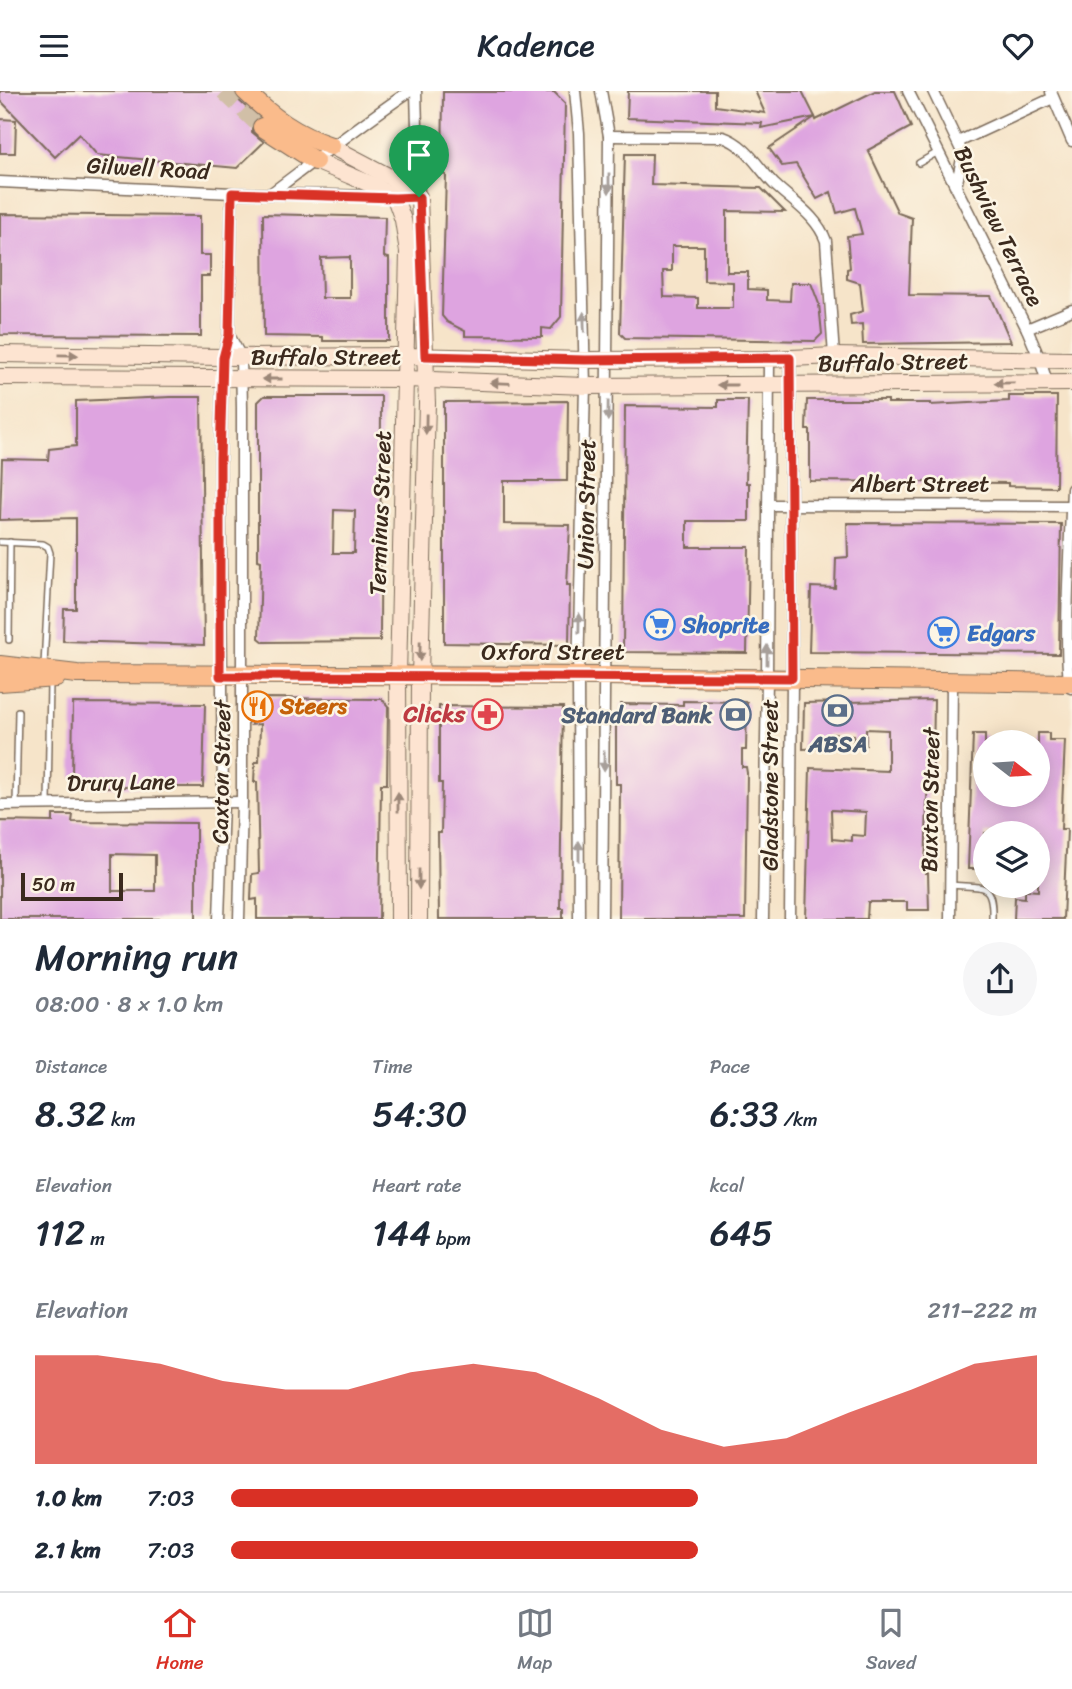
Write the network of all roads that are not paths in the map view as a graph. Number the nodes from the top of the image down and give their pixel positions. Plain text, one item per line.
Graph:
1 (245, 91) edge
2 (410, 91) edge
3 (416, 91) edge
4 (575, 91) edge
5 (601, 91) edge
6 (908, 91) edge
7 (933, 91) edge
8 (1052, 94) edge
9 (262, 127) tunnel mouth
10 (609, 136) junction
11 (1072, 141) edge
12 (958, 142) junction
13 (331, 146) junction
14 (939, 152) junction
15 (315, 161) junction
16 (919, 163) dead end
17 (0, 182) edge
18 (957, 187) junction
19 (232, 193) junction
20 (270, 194) junction
21 (419, 197) junction
22 (395, 198) junction
23 (1072, 310) edge
24 (1027, 329) junction
25 (229, 335) junction
26 (0, 355) edge
27 (407, 356) junction
28 (425, 356) junction
29 (834, 356) junction
30 (242, 357) junction
31 (223, 358) junction
32 (790, 358) junction
33 (607, 359) junction
34 (768, 359) junction
35 (585, 360) junction
36 (1040, 360) junction
37 (1072, 360) edge
38 (0, 377) edge
39 (223, 379) junction
40 (242, 379) junction
41 (406, 379) junction
42 (426, 380) junction
43 (1047, 382) junction
44 (1072, 383) edge
45 (769, 385) junction
46 (585, 386) junction
47 (608, 386) junction
48 (791, 386) junction
49 (1072, 489) edge
50 (768, 505) junction
51 (791, 505) junction
52 (1072, 506) edge
53 (0, 542) edge
54 (10, 542) junction
55 (9, 640) dead end
56 (0, 664) edge
57 (47, 674) junction
58 (243, 675) junction
59 (220, 676) junction
60 (398, 676) junction
61 (578, 676) junction
62 (605, 676) junction
63 (420, 677) junction
64 (792, 678) junction
65 (767, 679) junction
66 (952, 681) junction
67 (0, 682) edge
68 (1071, 685) edge
69 (18, 711) dead end
70 (223, 802) junction
71 (242, 802) junction
72 (48, 804) junction
73 (0, 805) edge
74 (16, 805) junction
75 (950, 885) junction
76 (219, 919) edge
77 (239, 919) edge
78 (399, 919) edge
79 (419, 919) edge
80 (579, 919) edge
81 (602, 919) edge
82 (763, 919) edge
83 (790, 919) edge
84 (950, 919) edge
85 (992, 919) edge

1 - 13 main road
2 - 13 street
3 - 21 street, Terminus Street
35 -> 4 street, Union Street
5 - 10 street, Union Street
6 - 14 street, Bushview Terrace
7 - 12 street
8 - 11 street
8 - 12 street
9 - 15 main road
10 - 29 street
10 -> 33 street, Union Street
12 - 18 street
13 - 15 street
13 - 21 main road
14 - 16 lane
14 - 18 street, Bushview Terrace
15 - 20 street
15 - 22 main road
17 - 19 street, Gilwell Road
18 - 24 street, Bushview Terrace
19 - 20 street, Gilwell Road
19 - 25 street, Caxton Street
20 - 22 street, Gilwell Road
21 - 22 street, Gilwell Road
21 - 28 main road, Terminus Street
22 - 27 main road, Terminus Street
23 - 24 street
24 - 36 street, Bushview Terrace
25 - 30 street
25 - 31 street, Caxton Street
26 -> 31 main road, Buffalo Street
27 - 28 main road, Buffalo Street
27 - 30 main road, Buffalo Street
27 - 41 main road, Terminus Street
28 - 35 main road, Buffalo Street
28 - 42 main road, Terminus Street
29 - 32 main road, Buffalo Street
29 - 36 main road, Buffalo Street
30 - 31 main road, Buffalo Street
30 - 40 street, Caxton Street
31 - 39 street, Caxton Street
32 - 34 main road, Buffalo Street
32 - 48 street, Gladstone Street
33 - 34 main road, Buffalo Street
33 - 35 main road, Buffalo Street
33 - 47 street, Union Street
34 - 45 street, Gladstone Street
35 - 46 street, Union Street
36 - 37 main road, Buffalo Street
36 - 43 street, Bushview Terrace
38 - 39 main road, Buffalo Street
39 - 40 main road, Buffalo Street
39 - 59 street, Caxton Street
41 -> 40 main road, Buffalo Street
40 - 58 street, Caxton Street
41 - 42 main road, Buffalo Street
41 - 60 main road, Terminus Street
46 -> 42 main road, Buffalo Street
42 -> 63 main road, Terminus Street
43 - 44 main road, Buffalo Street
43 -> 48 main road, Buffalo Street
45 -> 47 main road, Buffalo Street
45 - 48 main road, Buffalo Street
45 - 50 street, Gladstone Street
46 - 47 main road, Buffalo Street
61 -> 46 street, Union Street
47 -> 62 street, Union Street
48 - 51 street, Gladstone Street
49 - 52 street
50 - 51 street, Albert Street
65 -> 50 street, Gladstone Street
51 - 52 street, Albert Street
51 - 64 street, Gladstone Street
52 - 68 street
53 - 54 lane
54 - 55 lane
54 - 57 lane
56 - 57 main road, Oxford Street
57 - 59 main road, Oxford Street
57 - 67 main road, Oxford Street
57 - 72 lane
58 - 59 main road, Oxford Street
58 - 60 main road, Oxford Street
58 - 71 street, Caxton Street
59 - 70 street, Caxton Street
60 - 63 main road, Oxford Street
78 -> 60 main road, Terminus Street
61 - 62 main road, Oxford Street
61 - 63 main road, Oxford Street
80 -> 61 street, Union Street
62 - 65 main road, Oxford Street
62 -> 81 street, Union Street
63 -> 79 main road, Terminus Street
64 - 65 main road, Oxford Street
64 - 66 main road, Oxford Street
64 - 83 street, Gladstone Street
65 - 82 street, Gladstone Street
66 - 68 main road, Oxford Street
66 - 75 street, Buxton Street
69 - 74 lane
70 - 71 street, Drury Lane
70 - 72 street, Drury Lane
70 - 76 street, Caxton Street
71 - 77 street, Caxton Street
72 - 74 street, Drury Lane
73 - 74 street, Drury Lane
75 - 84 street, Buxton Street
75 - 85 lane

